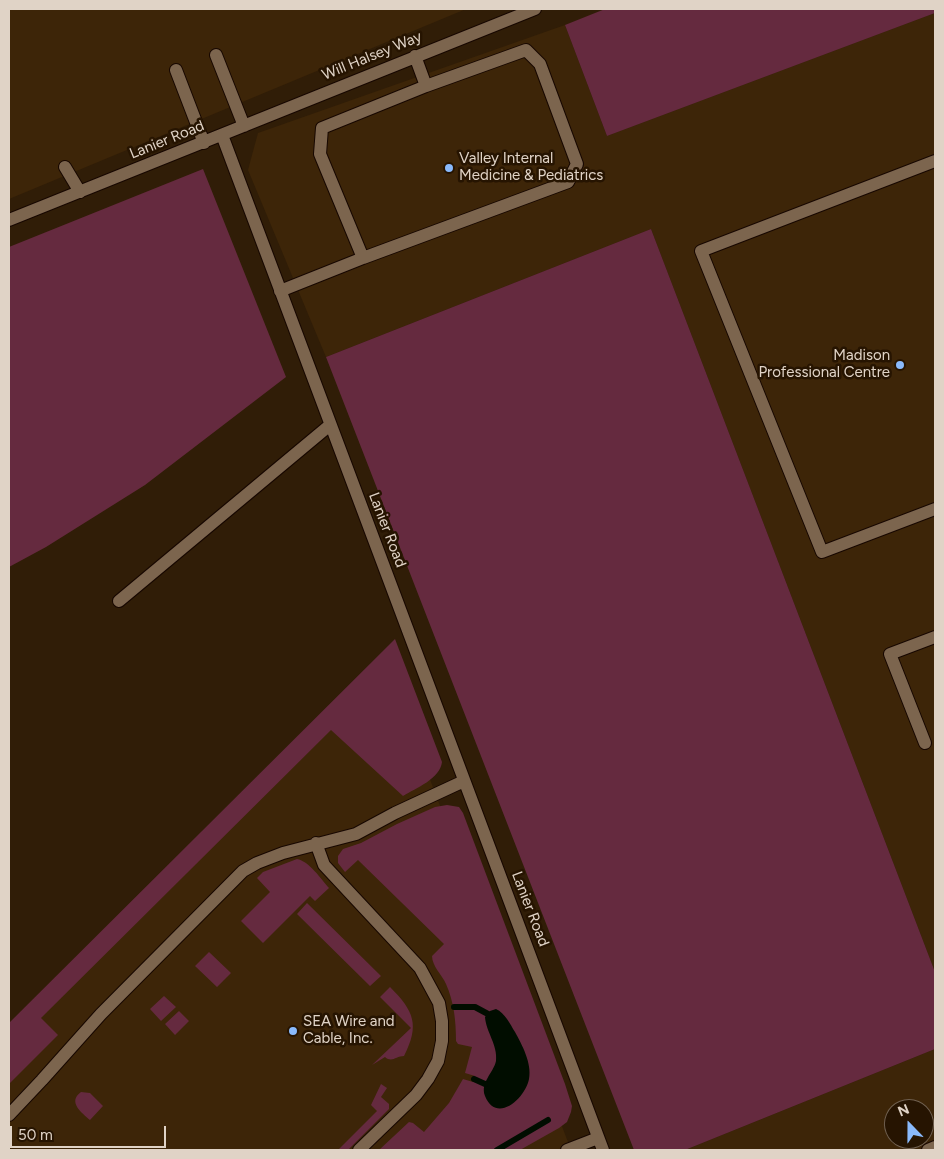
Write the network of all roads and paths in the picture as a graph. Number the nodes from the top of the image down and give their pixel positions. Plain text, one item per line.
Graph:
1 (535, 9) edge
2 (216, 55) dead end
3 (415, 56) junction
4 (176, 70) dead end
5 (426, 86) junction
6 (244, 126) junction
7 (222, 135) junction
8 (204, 143) junction
9 (935, 161) edge
10 (65, 167) dead end
11 (80, 192) junction
12 (9, 220) edge
13 (363, 258) junction
14 (280, 291) junction
15 (330, 425) junction
16 (935, 509) edge
17 (118, 601) dead end
18 (934, 640) edge
19 (925, 744) dead end
20 (464, 781) junction
21 (316, 843) junction
22 (9, 1115) edge
23 (598, 1138) junction
24 (935, 1147) edge
25 (359, 1150) edge
26 (567, 1150) edge
27 (603, 1150) edge
28 (928, 1150) edge

1 - 3 street, Will Halsey Way
2 - 6 street
3 - 5 street
3 - 6 street, Will Halsey Way
4 - 8 street
5 - 13 street
5 - 13 street
6 - 7 street, Will Halsey Way
7 - 8 street, Lanier Road
7 - 14 street, Lanier Road
8 - 11 street, Lanier Road
9 - 16 street
10 - 11 street
11 - 12 street, Lanier Road
13 - 14 street
14 - 15 street, Lanier Road
15 - 17 street
15 - 20 street, Lanier Road
18 - 19 street
20 - 21 street
20 - 23 street, Lanier Road
21 - 22 street
21 - 25 street
23 - 26 street
23 - 27 street, Lanier Road
24 - 28 street

